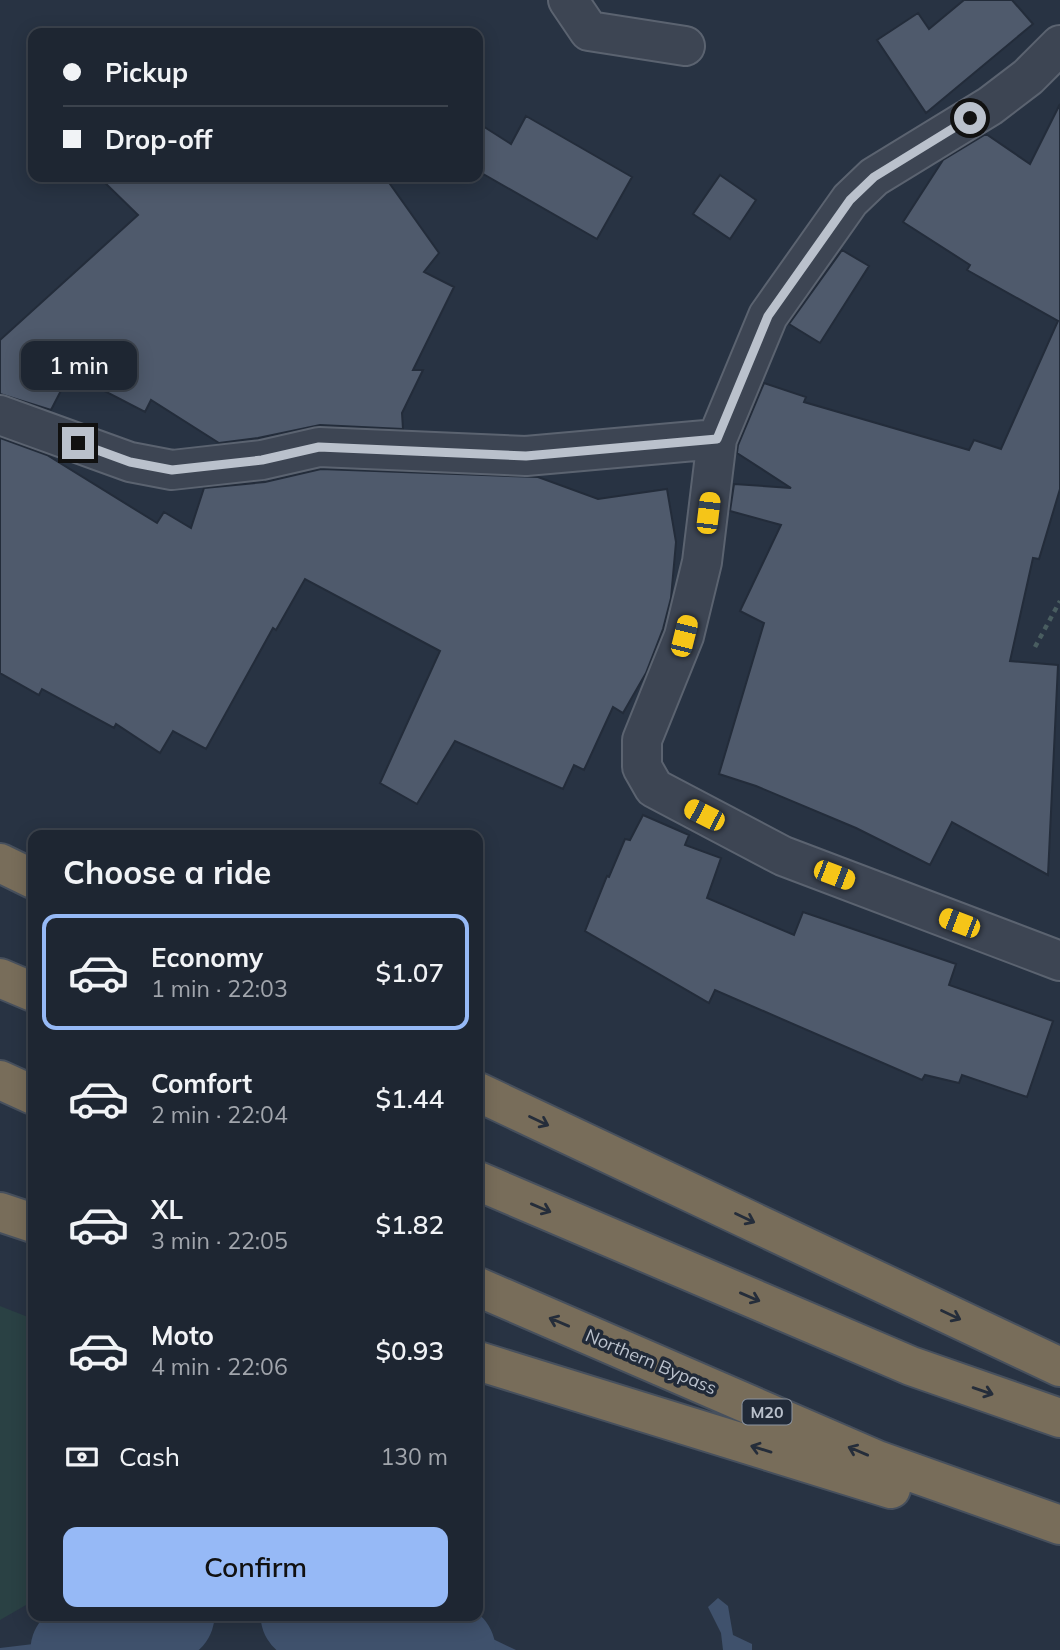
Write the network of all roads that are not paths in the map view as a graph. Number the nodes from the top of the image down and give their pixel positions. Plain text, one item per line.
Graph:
1 (568, 0) edge
2 (1060, 45) edge
3 (685, 46) dead end
4 (0, 415) edge
5 (717, 439) junction
6 (0, 863) edge
7 (28, 877) edge
8 (1060, 961) edge
9 (0, 978) edge
10 (28, 990) edge
11 (0, 1080) edge
12 (28, 1093) edge
13 (483, 1094) edge
14 (483, 1183) edge
15 (0, 1212) edge
16 (28, 1221) edge
17 (483, 1289) edge
18 (483, 1363) edge
19 (1060, 1367) edge
20 (1060, 1418) edge
21 (1060, 1525) edge
22 (1060, 1542) edge

1 - 3 street
2 - 5 street
4 - 5 street
5 - 8 street
6 - 7 highway
9 - 10 highway
11 - 12 highway
13 -> 19 highway
14 -> 20 highway
15 - 16 highway
21 -> 17 highway, Northern Bypass / M20
22 -> 18 highway

